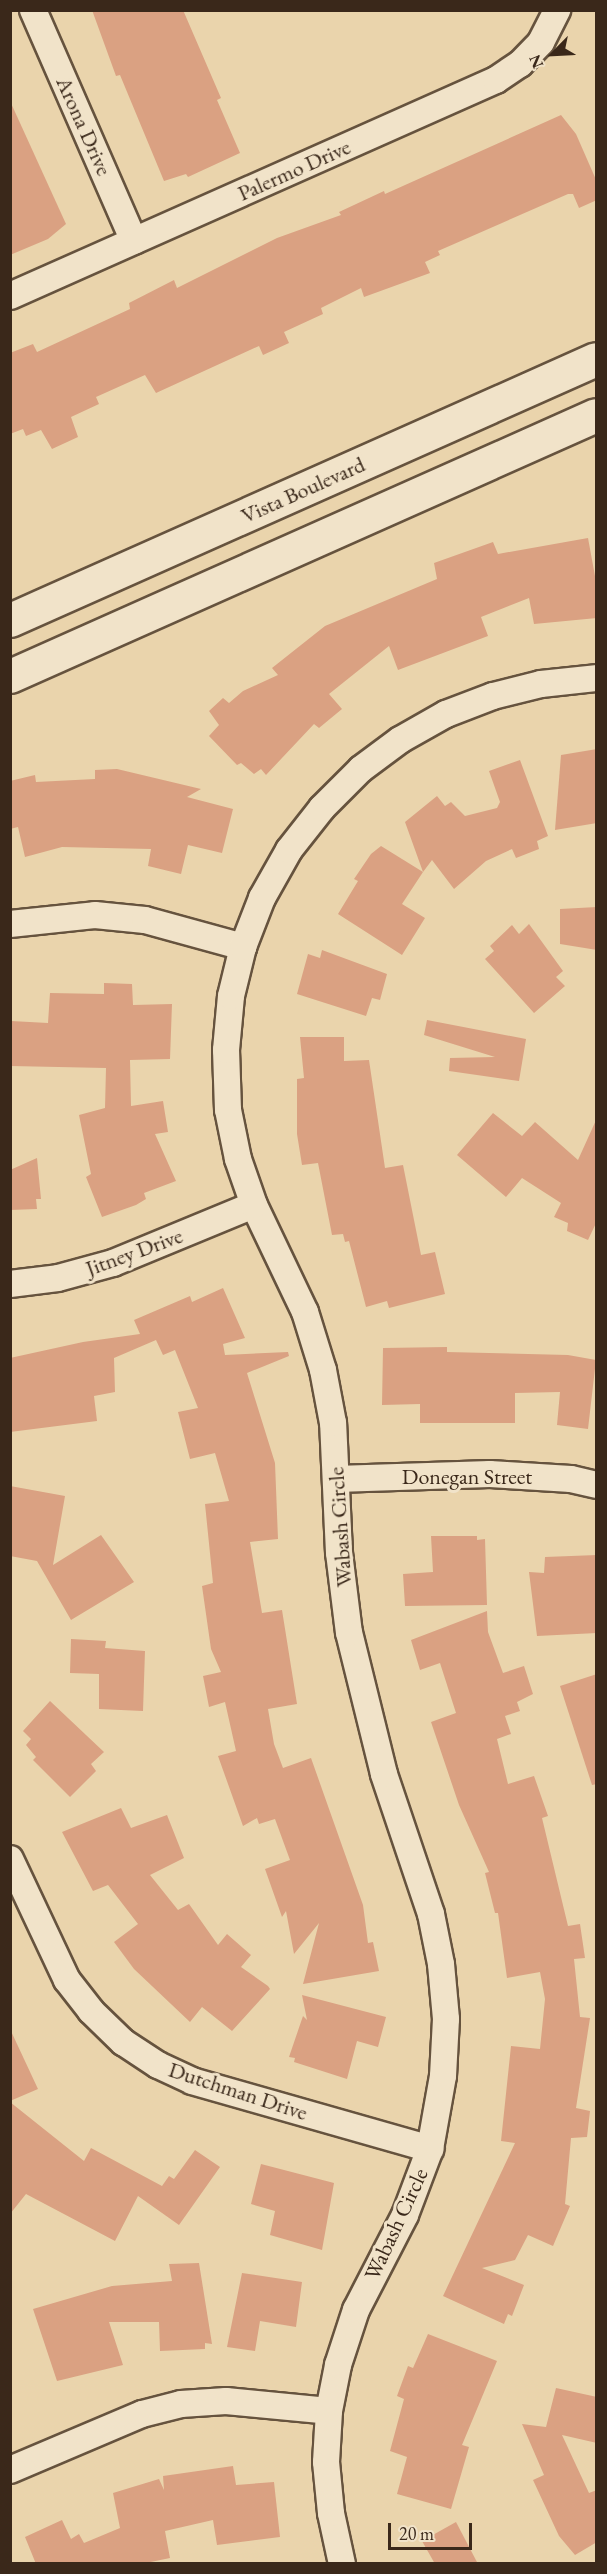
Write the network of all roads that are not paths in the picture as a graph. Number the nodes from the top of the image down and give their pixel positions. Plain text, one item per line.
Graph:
1 (33, 10) edge
2 (557, 13) edge
3 (134, 241) junction
4 (10, 296) edge
5 (597, 359) edge
6 (597, 415) edge
7 (10, 620) edge
8 (10, 676) edge
9 (597, 678) edge
10 (10, 924) edge
11 (243, 947) junction
12 (254, 1205) junction
13 (10, 1284) edge
14 (336, 1479) junction
15 (597, 1485) edge
16 (10, 1859) edge
17 (430, 2149) junction
18 (329, 2411) junction
19 (10, 2470) edge
20 (342, 2564) edge

1 - 3 street, Arona Drive
2 - 3 street, Palermo Drive
3 - 4 street, Palermo Drive
5 - 7 main road, Vista Boulevard
6 - 8 main road
9 - 11 street, Wabash Circle
10 - 11 street
11 - 12 street, Wabash Circle
12 - 13 street, Jitney Drive
12 - 14 street, Wabash Circle
14 - 15 street, Donegan Street
14 - 17 street, Wabash Circle
16 - 17 street, Dutchman Drive
17 - 18 street, Wabash Circle
18 - 19 street
18 - 20 street, Wabash Circle

